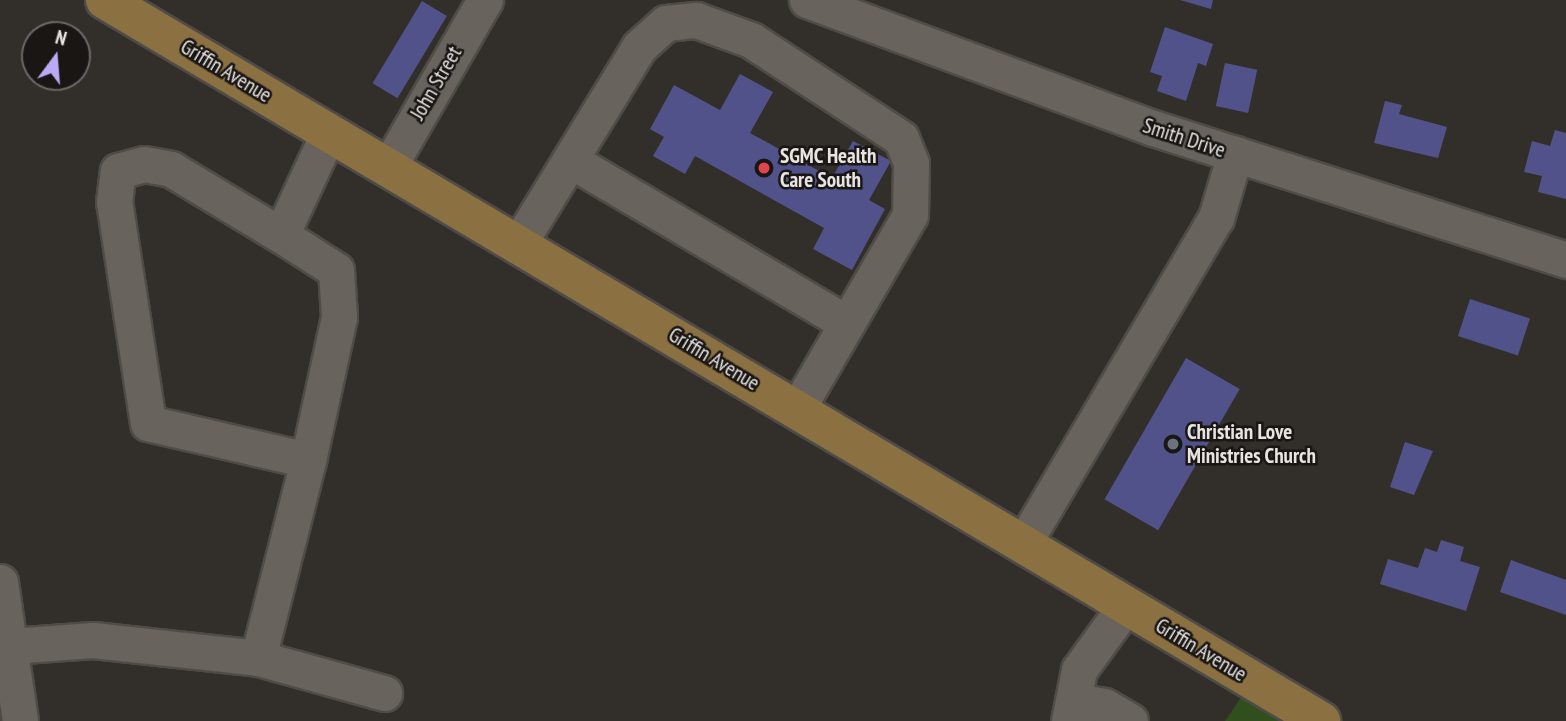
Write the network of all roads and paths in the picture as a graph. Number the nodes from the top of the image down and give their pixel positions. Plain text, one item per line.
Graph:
1 (106, 0) edge
2 (485, 0) edge
3 (807, 0) edge
4 (329, 132) junction
5 (1235, 154) junction
6 (570, 160) junction
7 (389, 166) junction
8 (281, 235) junction
9 (519, 243) junction
10 (1566, 260) edge
11 (847, 323) junction
12 (797, 409) junction
13 (308, 460) junction
14 (1023, 544) junction
15 (0, 582) edge
16 (1126, 605) junction
17 (10, 646) junction
18 (258, 658) junction
19 (384, 693) dead end
20 (1071, 711) edge
21 (20, 721) edge
22 (1130, 721) edge
23 (1321, 721) edge

1 - 4 main road, Griffin Avenue
2 - 7 street, John Street
3 - 5 street, Smith Drive
4 - 7 main road, Griffin Avenue
4 - 8 street
5 - 10 street, Smith Drive
5 - 14 street
6 - 9 street
6 - 11 street
6 - 11 street
7 - 9 main road, Griffin Avenue
8 - 13 street
8 - 13 street
9 - 12 main road, Griffin Avenue
11 - 12 street
12 - 14 main road, Griffin Avenue
13 - 18 street
14 - 16 main road, Griffin Avenue
15 - 17 street
16 - 20 street
16 - 23 main road, Griffin Avenue
17 - 18 street
17 - 21 street
18 - 19 street
20 - 22 street

